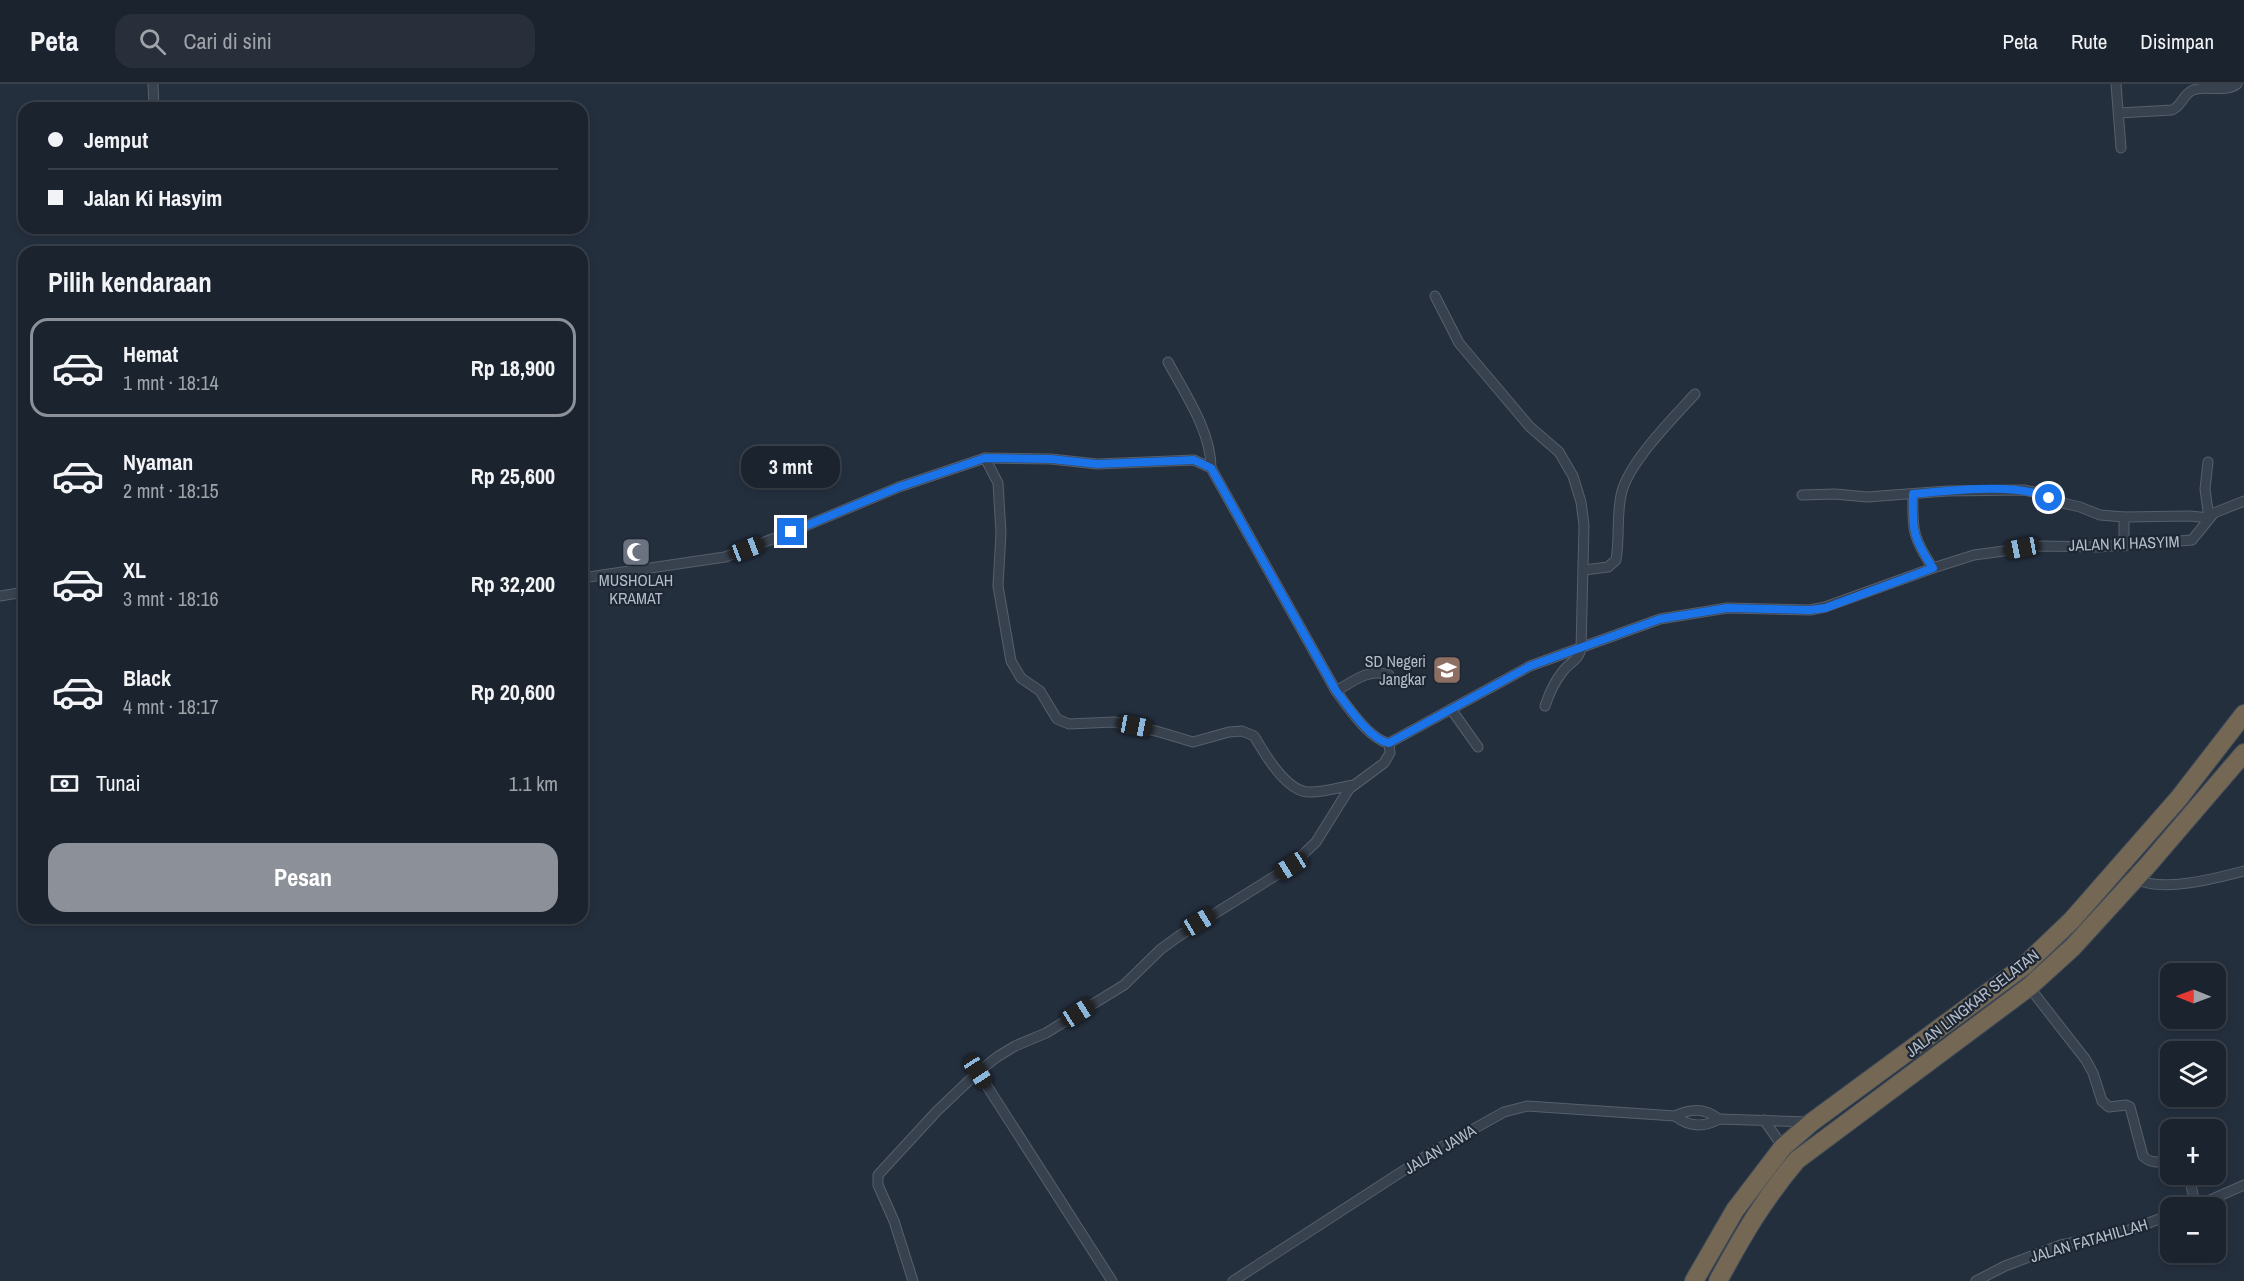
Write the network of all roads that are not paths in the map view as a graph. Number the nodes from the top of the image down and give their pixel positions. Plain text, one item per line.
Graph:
1 (153, 84) edge
2 (2116, 84) edge
3 (2237, 84) edge
4 (2198, 87) edge
5 (154, 102) edge
6 (2119, 113) junction
7 (2121, 148) dead end
8 (1435, 296) dead end
9 (1168, 362) dead end
10 (1695, 394) dead end
11 (985, 458) junction
12 (2208, 462) dead end
13 (1211, 468) junction
14 (1913, 494) junction
15 (1802, 495) dead end
16 (2244, 501) edge
17 (2124, 517) junction
18 (2208, 518) junction
19 (2124, 546) junction
20 (1933, 568) junction
21 (1584, 570) junction
22 (588, 577) edge
23 (18, 593) edge
24 (0, 596) edge
25 (1581, 649) junction
26 (1389, 675) dead end
27 (1336, 691) junction
28 (1545, 706) dead end
29 (1451, 709) junction
30 (2244, 714) edge
31 (1389, 743) junction
32 (1478, 747) dead end
33 (2244, 753) edge
34 (1356, 785) junction
35 (2121, 862) junction
36 (2244, 871) edge
37 (2136, 878) junction
38 (2030, 987) junction
39 (978, 1072) junction
40 (1675, 1116) junction
41 (1719, 1119) junction
42 (1764, 1120) junction
43 (1812, 1122) junction
44 (1783, 1147) junction
45 (2160, 1162) edge
46 (2244, 1185) edge
47 (1761, 1190) junction
48 (2217, 1197) edge
49 (2160, 1219) edge
50 (1992, 1277) edge
51 (913, 1281) edge
52 (1112, 1281) edge
53 (1233, 1281) edge
54 (1694, 1281) edge
55 (1718, 1281) edge
56 (1976, 1281) edge

1 - 5 street
2 - 6 street
3 - 4 street
4 - 6 street
6 - 7 street
8 - 21 street
9 - 13 street
10 - 21 street
11 - 13 street
11 - 22 street
11 - 34 street
12 - 18 street
13 - 27 street
14 - 15 street
14 - 17 street
14 - 20 street
16 - 18 street, JALAN KI HASYIM
17 - 18 street
17 - 19 street
18 - 19 street, JALAN KI HASYIM
19 - 20 street, JALAN KI HASYIM
20 - 25 street, JALAN KI HASYIM
21 - 25 street
23 - 24 street
25 - 28 street
25 - 29 street, JALAN KI HASYIM
26 - 27 street
27 - 31 street
29 - 31 street, JALAN KI HASYIM
29 - 32 street
30 - 35 highway, JALAN LINGKAR SELATAN
31 - 34 street
33 - 37 highway, JALAN LINGKAR SELATAN
34 - 39 street
35 - 37 street
35 - 43 highway, JALAN LINGKAR SELATAN
36 - 37 street
37 - 38 highway, JALAN LINGKAR SELATAN
38 - 45 street
38 - 47 highway, JALAN LINGKAR SELATAN
39 - 51 street
39 - 52 street
40 - 41 street, JALAN JAWA
40 - 41 street, JALAN JAWA
40 - 53 street, JALAN JAWA
41 - 42 street, JALAN JAWA
42 - 43 street, JALAN JAWA
42 - 44 street
43 - 44 highway, JALAN LINGKAR SELATAN
44 - 47 highway, JALAN LINGKAR SELATAN
46 - 48 street
47 - 54 highway, JALAN LINGKAR SELATAN
47 - 55 highway, JALAN LINGKAR SELATAN
49 - 50 street, JALAN FATAHILLAH
50 - 56 street, JALAN FATAHILLAH

